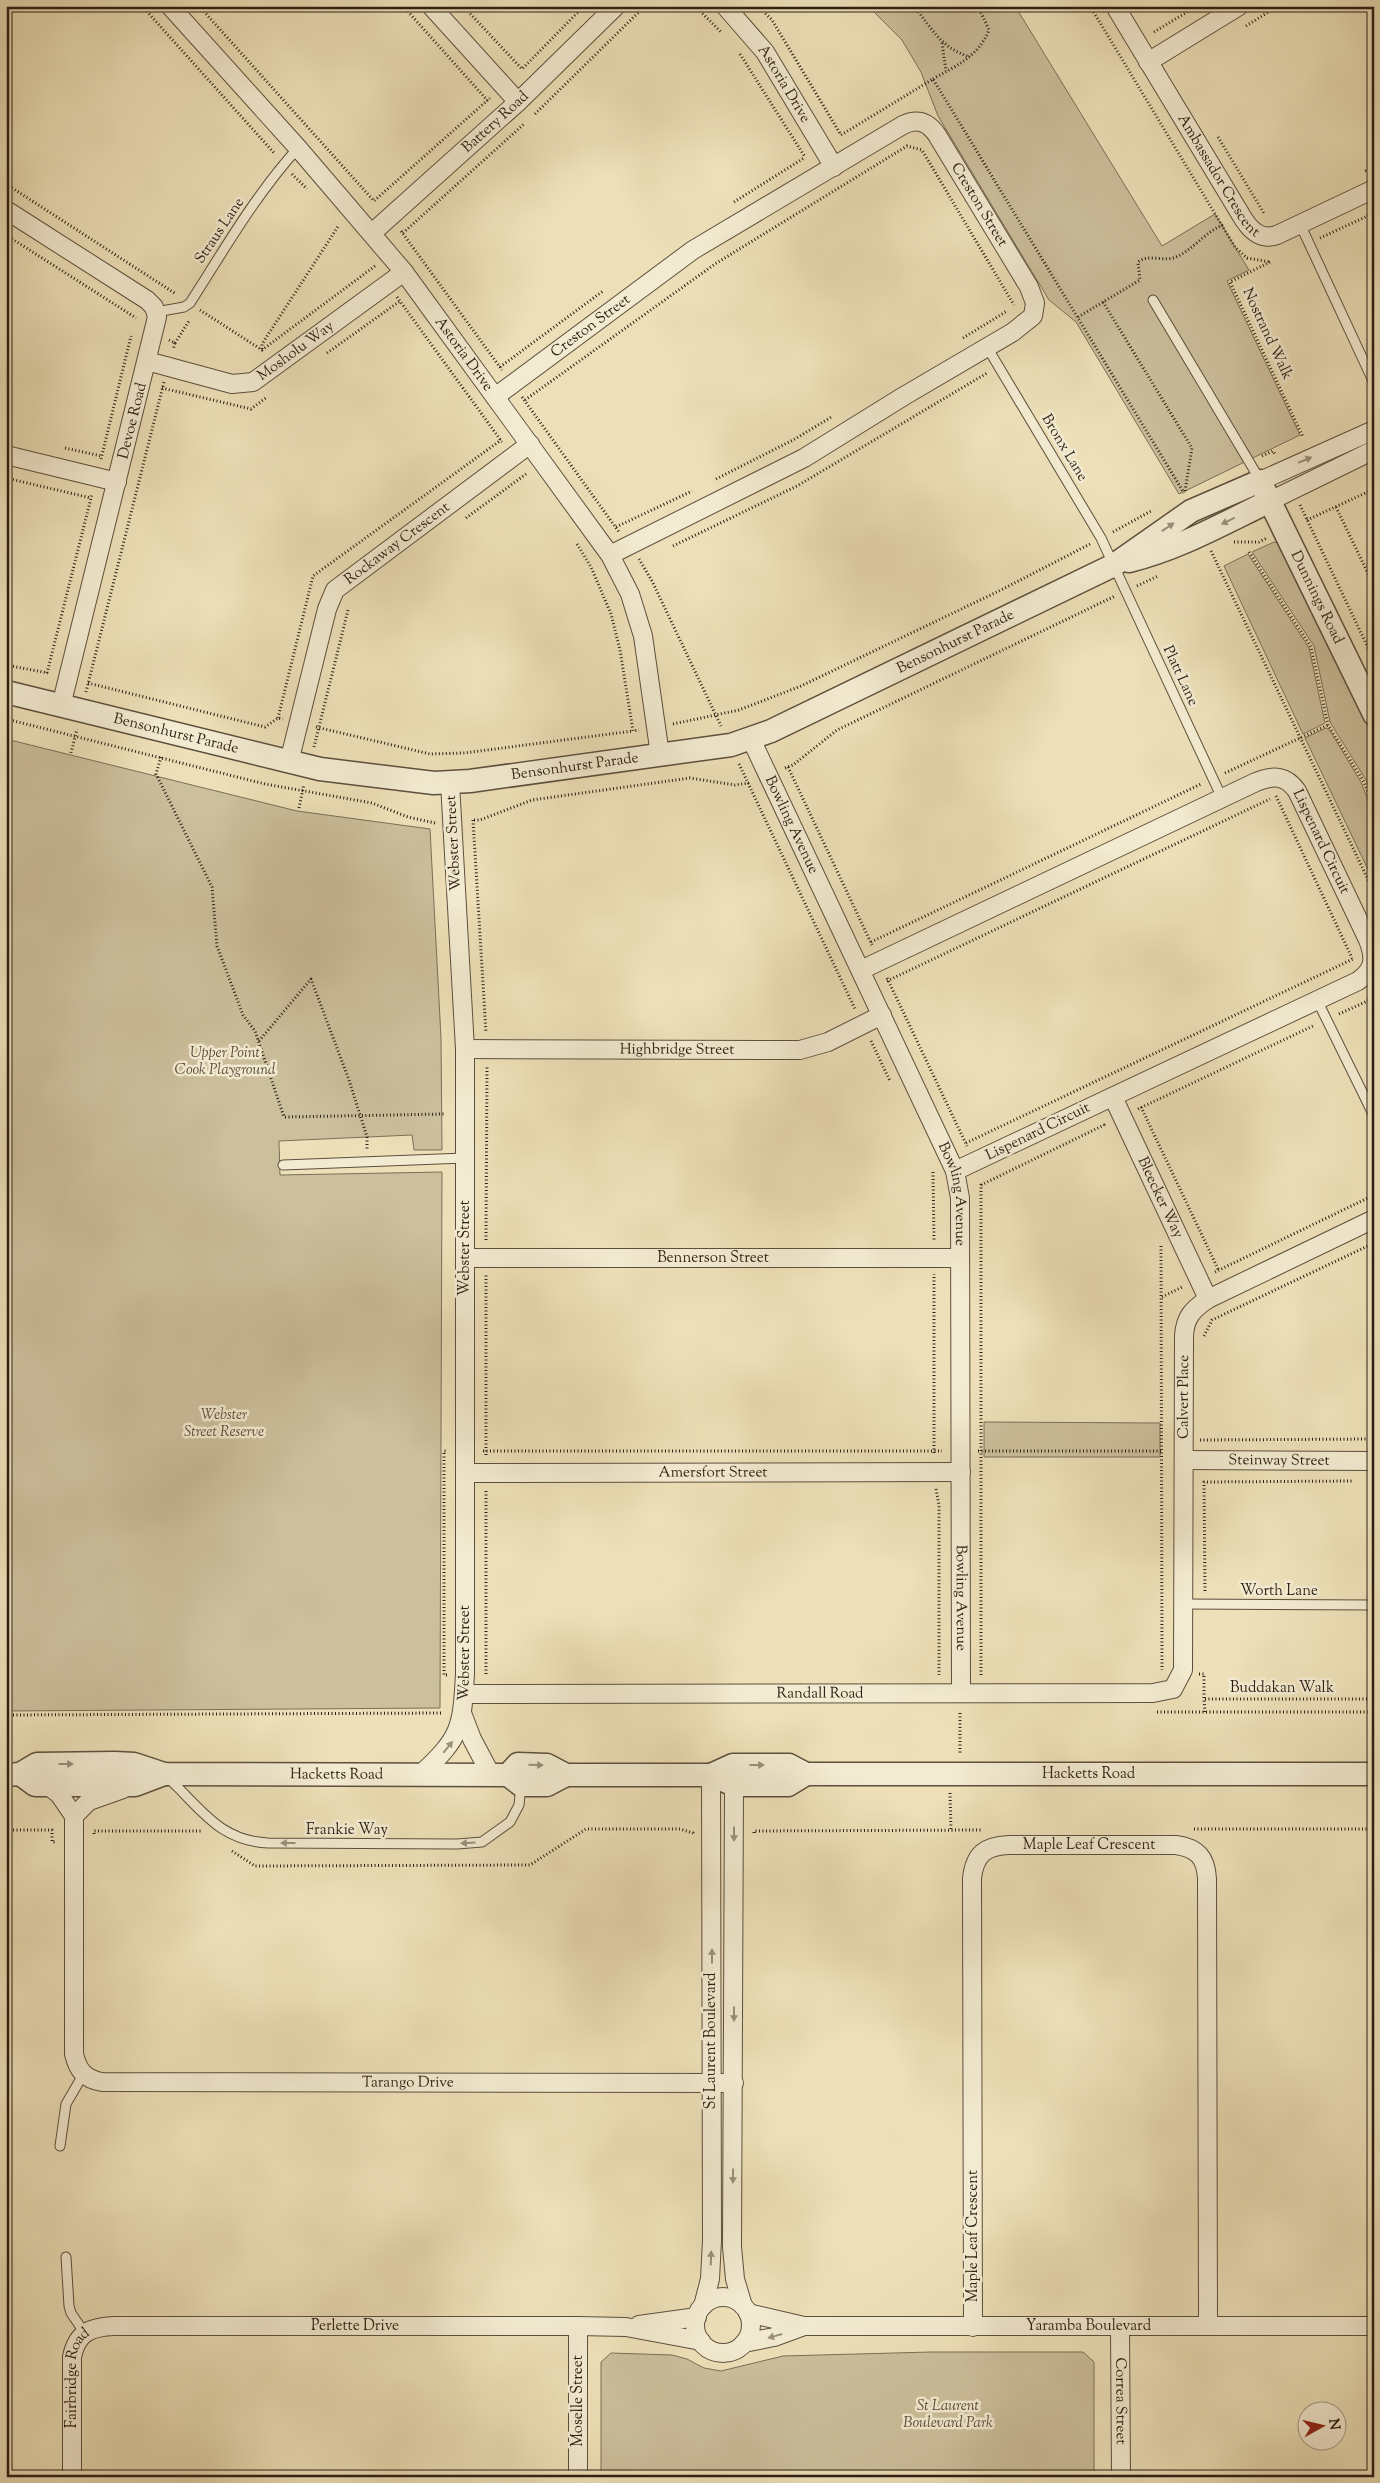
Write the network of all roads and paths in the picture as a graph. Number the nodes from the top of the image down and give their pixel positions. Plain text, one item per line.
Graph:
1 (142, 6) edge
2 (170, 6) edge
3 (199, 6) edge
4 (403, 6) edge
5 (431, 6) edge
6 (463, 6) edge
7 (584, 6) edge
8 (616, 6) edge
9 (725, 6) edge
10 (758, 6) edge
11 (914, 6) edge
12 (978, 6) edge
13 (1090, 6) edge
14 (1115, 6) edge
15 (1197, 6) edge
16 (1239, 6) edge
17 (1150, 26) dead end
18 (1154, 32) junction
19 (942, 43) junction
20 (1166, 51) junction
21 (971, 57) junction
22 (1148, 62) junction
23 (522, 69) junction
24 (946, 71) junction
25 (932, 79) junction
26 (502, 86) junction
27 (488, 100) junction
28 (518, 102) junction
29 (1216, 134) dead end
30 (298, 148) junction
31 (284, 164) junction
32 (834, 167) junction
33 (1374, 167) edge
34 (1356, 175) dead end
35 (6, 184) edge
36 (1374, 189) edge
37 (307, 190) dead end
38 (374, 201) junction
39 (6, 210) edge
40 (1374, 213) edge
41 (389, 217) junction
42 (1267, 217) dead end
43 (332, 218) dead end
44 (1300, 224) junction
45 (339, 225) junction
46 (1223, 225) junction
47 (345, 232) dead end
48 (372, 233) junction
49 (6, 235) edge
50 (1309, 243) junction
51 (369, 259) dead end
52 (375, 266) junction
53 (404, 272) junction
54 (1057, 281) junction
55 (388, 284) junction
56 (1032, 294) junction
57 (1153, 300) dead end
58 (190, 302) junction
59 (1103, 302) junction
60 (1015, 306) junction
61 (156, 312) junction
62 (136, 318) dead end
63 (1078, 318) junction
64 (1026, 323) junction
65 (956, 342) dead end
66 (987, 347) junction
67 (262, 350) junction
68 (147, 361) junction
69 (512, 383) junction
70 (1374, 383) edge
71 (495, 396) junction
72 (525, 400) junction
73 (837, 413) dead end
74 (1374, 430) edge
75 (1303, 436) dead end
76 (530, 444) junction
77 (1374, 450) edge
78 (6, 455) edge
79 (514, 457) junction
80 (1283, 470) junction
81 (1254, 472) junction
82 (526, 474) junction
83 (6, 478) edge
84 (117, 482) junction
85 (532, 482) dead end
86 (711, 482) dead end
87 (1374, 489) edge
88 (694, 490) dead end
89 (1292, 490) junction
90 (91, 498) dead end
91 (1186, 498) junction
92 (1272, 500) junction
93 (1159, 507) dead end
94 (1336, 507) junction
95 (462, 520) dead end
96 (1307, 520) junction
97 (616, 527) junction
98 (1286, 529) junction
99 (572, 537) dead end
100 (1101, 538) junction
101 (628, 545) junction
102 (1226, 545) dead end
103 (1209, 547) junction
104 (1249, 552) dead end
105 (610, 555) junction
106 (1114, 565) junction
107 (1160, 576) dead end
108 (1374, 586) edge
109 (1125, 592) junction
110 (350, 602) dead end
111 (1374, 660) edge
112 (6, 692) edge
113 (61, 706) junction
114 (1374, 714) edge
115 (716, 716) junction
116 (6, 719) edge
117 (1328, 725) junction
118 (656, 728) junction
119 (1300, 737) junction
120 (741, 742) junction
121 (660, 755) junction
122 (161, 758) junction
123 (299, 764) junction
124 (793, 764) dead end
125 (1318, 776) junction
126 (1213, 778) junction
127 (450, 783) junction
128 (735, 785) dead end
129 (1294, 787) junction
130 (302, 792) junction
131 (1276, 796) junction
132 (1222, 798) junction
133 (299, 808) dead end
134 (1374, 808) edge
135 (474, 820) dead end
136 (480, 820) dead end
137 (432, 823) dead end
138 (1374, 892) edge
139 (870, 942) dead end
140 (1371, 950) junction
141 (1353, 959) junction
142 (861, 970) junction
143 (870, 990) junction
144 (1374, 998) edge
145 (851, 999) junction
146 (1317, 1000) junction
147 (882, 1015) junction
148 (1328, 1019) junction
149 (863, 1025) junction
150 (259, 1041) junction
151 (464, 1049) junction
152 (487, 1049) junction
153 (892, 1086) dead end
154 (1113, 1097) junction
155 (1141, 1107) junction
156 (444, 1114) dead end
157 (359, 1116) junction
158 (1122, 1116) junction
159 (1374, 1116) edge
160 (1104, 1125) junction
161 (1108, 1134) dead end
162 (947, 1152) junction
163 (465, 1158) junction
164 (368, 1163) junction
165 (283, 1165) dead end
166 (955, 1171) junction
167 (1374, 1195) edge
168 (1374, 1219) edge
169 (1158, 1240) dead end
170 (1374, 1243) edge
171 (465, 1258) junction
172 (486, 1258) junction
173 (934, 1258) junction
174 (960, 1258) junction
175 (1219, 1270) junction
176 (1200, 1279) junction
177 (1162, 1296) junction
178 (1208, 1299) junction
179 (1204, 1345) dead end
180 (1203, 1430) dead end
181 (1374, 1439) edge
182 (1162, 1440) junction
183 (1184, 1440) junction
184 (1203, 1440) junction
185 (465, 1451) junction
186 (934, 1451) junction
187 (960, 1451) junction
188 (981, 1451) junction
189 (1163, 1451) junction
190 (486, 1452) junction
191 (1184, 1460) junction
192 (1203, 1460) junction
193 (1374, 1461) edge
194 (934, 1472) junction
195 (961, 1472) junction
196 (465, 1473) junction
197 (486, 1473) junction
198 (1354, 1481) dead end
199 (1204, 1482) junction
200 (1184, 1604) junction
201 (1205, 1605) junction
202 (1374, 1605) edge
203 (465, 1674) junction
204 (961, 1674) junction
205 (1162, 1674) dead end
206 (982, 1675) junction
207 (991, 1675) dead end
208 (1176, 1686) joint
209 (464, 1694) junction
210 (939, 1694) junction
211 (961, 1694) junction
212 (982, 1694) junction
213 (1374, 1699) edge
214 (1204, 1712) dead end
215 (462, 1713) junction
216 (13, 1774) edge
217 (164, 1774) junction
218 (421, 1774) junction
219 (1374, 1774) edge
220 (711, 1775) junction
221 (734, 1775) junction
222 (507, 1778) junction
223 (135, 1784) junction
224 (47, 1786) junction
225 (74, 1816) junction
226 (1192, 1829) dead end
227 (1374, 1829) edge
228 (6, 1830) edge
229 (990, 1830) dead end
230 (209, 1835) dead end
231 (74, 1842) junction
232 (712, 1845) junction
233 (224, 1846) dead end
234 (734, 1846) junction
235 (83, 2074) junction
236 (711, 2083) junction
237 (734, 2083) junction
238 (60, 2146) dead end
239 (66, 2257) dead end
240 (746, 2310) junction
241 (700, 2311) junction
242 (578, 2326) junction
243 (804, 2326) junction
244 (973, 2326) junction
245 (1120, 2326) junction
246 (1208, 2326) junction
247 (1374, 2326) edge
248 (626, 2327) junction
249 (84, 2332) junction
250 (701, 2341) junction
251 (744, 2343) junction
252 (72, 2477) edge
253 (578, 2477) edge
254 (1121, 2477) edge

1 - 31 path
2 - 30 street, Astoria Drive
3 - 38 path
4 - 27 path
5 - 26 street
6 - 23 path
7 - 23 path
8 - 28 street, Battery Road
9 - 32 street, Astoria Drive
10 - 25 path
11 - 19 path
12 - 21 path
13 - 46 path
14 - 22 street, Ambassador Crescent
15 - 18 path
16 - 20 street
17 - 18 path
18 - 20 path
19 - 21 path
19 - 24 path
20 - 22 street
21 - 24 path
22 - 44 street, Ambassador Crescent
23 - 26 path
24 - 25 path
25 - 54 path
26 - 27 path
26 - 28 street
27 - 38 path
28 - 41 street, Battery Road
29 - 42 path
30 - 31 lane, Straus Lane
30 - 48 street, Astoria Drive
31 - 37 path
31 - 58 lane, Straus Lane
32 - 56 street, Creston Street
32 - 69 street, Creston Street
33 - 34 path
35 - 58 path
36 - 44 street, Ambassador Crescent
38 - 41 path
39 - 61 street
40 - 50 path
41 - 48 street, Battery Road
41 - 69 path
43 - 45 path
44 - 50 lane
45 - 47 path
45 - 67 path
46 - 59 path
46 - 75 path, Nostrand Walk
48 - 53 street, Astoria Drive
49 - 62 path
50 - 70 lane
51 - 52 path
52 - 55 path
52 - 67 path
53 - 55 street, Mosholu Way
53 - 71 street, Astoria Drive
54 - 56 path
54 - 63 path
55 - 68 street, Mosholu Way
55 - 79 path
56 - 60 path
56 - 64 street
57 - 81 lane
58 - 61 lane
58 - 67 path
59 - 63 path
59 - 91 path
60 - 64 path
60 - 65 path
60 - 72 path
61 - 68 street, Devoe Road
63 - 91 path
64 - 66 street
66 - 100 lane, Bronx Lane
66 - 101 street
68 - 84 street, Devoe Road
69 - 71 street, Creston Street
69 - 72 path
71 - 76 street, Astoria Drive
72 - 97 path
73 - 86 path
80 -> 74 street, Bensonhurst Parade
76 - 79 street, Rockaway Crescent
76 - 105 street, Astoria Drive
77 - 89 street, Bensonhurst Parade
78 - 84 street
79 - 82 path
79 - 123 street, Rockaway Crescent
80 - 81 street, Bensonhurst Parade
80 - 81 path
81 - 91 street, Bensonhurst Parade
81 - 92 street, Dunnings Road
82 - 85 path
82 - 95 path
83 - 90 path
84 - 113 street, Devoe Road
87 - 94 path
88 - 97 path
89 - 92 street, Bensonhurst Parade
89 - 96 path
106 -> 91 street, Bensonhurst Parade
92 - 98 street, Dunnings Road
92 -> 103 street, Bensonhurst Parade
93 - 100 path
94 - 96 path
94 - 108 path
96 - 98 path
96 - 111 path
97 - 101 path
98 - 102 path
98 - 114 street, Dunnings Road
99 - 118 path
100 - 106 lane, Bronx Lane
100 - 115 path
101 - 105 street
101 - 115 path
103 - 106 street, Bensonhurst Parade
103 - 119 path
104 - 117 path
105 - 118 street, Astoria Drive
106 - 109 lane, Platt Lane
106 - 120 street, Bensonhurst Parade
107 - 109 path
109 - 124 path
109 - 126 lane, Platt Lane
110 - 123 path
112 - 113 street, Bensonhurst Parade
113 - 123 street, Bensonhurst Parade
115 - 118 path
115 - 120 path
116 - 122 path
117 - 119 path
117 - 134 path
118 - 121 street, Astoria Drive
119 - 125 path
119 - 126 path
120 - 121 street, Bensonhurst Parade
120 - 142 street, Bowling Avenue
120 - 145 path
121 - 127 street, Bensonhurst Parade
122 - 130 path
122 - 150 path
123 - 127 street, Bensonhurst Parade
123 - 130 path
125 - 129 path
125 - 138 path
126 - 132 lane, Platt Lane
126 - 139 path
127 - 151 street, Webster Street
128 - 136 path
129 - 131 path
129 - 132 street, Lispenard Circuit
129 - 140 street, Lispenard Circuit
130 - 133 path
130 - 137 path
131 - 141 path
131 - 143 path
132 - 142 street, Lispenard Circuit
135 - 152 path
140 - 141 path
140 - 146 street, Lispenard Circuit
141 - 162 path
142 - 143 street, Bowling Avenue
143 - 145 path
143 - 147 street, Bowling Avenue
144 - 148 path
145 - 149 path
146 - 148 lane
146 - 154 street, Lispenard Circuit
147 - 149 street, Highbridge Street
147 - 162 street, Bowling Avenue
148 - 155 path
148 - 159 lane
149 - 152 street, Highbridge Street
149 - 153 path
150 - 157 path
150 - 157 path
151 - 152 street, Highbridge Street
151 - 163 street, Webster Street
152 - 172 path
154 - 158 street, Bleecker Way
154 - 166 street, Lispenard Circuit
155 - 158 path
155 - 175 path
156 - 157 path
157 - 164 path
158 - 160 path
158 - 176 street, Bleecker Way
160 - 161 path
160 - 188 path
162 - 166 street, Bowling Avenue
162 - 173 path
163 - 164 lane
163 - 171 street, Webster Street
164 - 165 lane
166 - 174 street, Bowling Avenue
167 - 175 path
168 - 178 street, Calvert Place
169 - 177 path
170 - 179 path
171 - 172 street, Bennerson Street
171 - 185 street, Webster Street
172 - 173 street, Bennerson Street
172 - 190 path
173 - 174 street, Bennerson Street
173 - 186 path
174 - 187 street, Bowling Avenue
175 - 176 path
176 - 177 path
176 - 178 street, Bleecker Way
177 - 182 path
178 - 183 street, Calvert Place
180 - 184 path
181 - 184 path
182 - 183 path
182 - 189 path
183 - 184 path
183 - 191 street, Calvert Place
184 - 192 path
185 - 190 path
185 - 196 street, Webster Street
185 - 203 path
186 - 187 path
186 - 190 path
186 - 194 path
187 - 188 path
187 - 195 street, Bowling Avenue
188 - 189 path
188 - 206 path
189 - 205 path
190 - 197 path
191 - 192 street, Steinway Street
191 - 200 street, Calvert Place
192 - 193 street, Steinway Street
192 - 199 path
194 - 195 street, Amersfort Street
194 - 197 street, Amersfort Street
194 - 210 path
195 - 204 street, Bowling Avenue
196 - 197 street, Amersfort Street
196 - 203 street, Webster Street
197 - 203 path
198 - 199 path
199 - 201 path
200 - 201 lane, Worth Lane
200 - 208 street, Calvert Place
201 - 202 lane, Worth Lane
203 - 209 street, Webster Street
204 - 206 path
204 - 211 street, Bowling Avenue
206 - 207 path
206 - 212 path
208 - 212 street, Randall Road
209 - 210 street, Randall Road
209 - 215 street, Webster Street
210 - 211 street, Randall Road
211 - 212 street, Randall Road
213 - 214 path, Buddakan Walk
218 -> 215 street, Webster Street
215 - 222 street, Webster Street
216 -> 217 street, Hacketts Road
216 - 224 street, Hacketts Road
217 - 218 street, Hacketts Road
222 -> 217 lane, Frankie Way
217 - 223 street, Hacketts Road
218 - 222 street, Hacketts Road
219 - 221 street, Hacketts Road
220 - 221 street, Hacketts Road
220 - 222 street, Hacketts Road
220 - 232 street, St Laurent Boulevard
221 -> 234 street, St Laurent Boulevard
223 - 224 street, Hacketts Road
223 - 225 street
224 - 225 street
225 - 231 street
226 - 227 path
228 - 231 path
229 - 234 path
230 - 231 path
231 - 235 street
232 - 233 path
236 -> 232 street, St Laurent Boulevard
234 -> 237 street, St Laurent Boulevard
235 - 236 street, Tarango Drive
235 - 238 lane
236 - 237 street, Tarango Drive
241 -> 236 street, St Laurent Boulevard
237 -> 240 street, St Laurent Boulevard
239 - 249 lane, Fairbridge Road
240 - 241 street
240 - 243 street, Yaramba Boulevard
240 - 251 street
241 - 248 street, Perlette Drive
241 - 250 street
242 - 248 street, Perlette Drive
242 - 249 street, Perlette Drive
242 - 253 street, Moselle Street
243 - 244 street, Yaramba Boulevard
243 -> 251 street, Yaramba Boulevard
244 - 245 street, Yaramba Boulevard
244 - 246 street, Maple Leaf Crescent
245 - 246 street, Yaramba Boulevard
245 - 254 street, Correa Street
246 - 247 street, Yaramba Boulevard
248 - 250 street, Perlette Drive
249 - 252 street, Fairbridge Road
250 - 251 street

